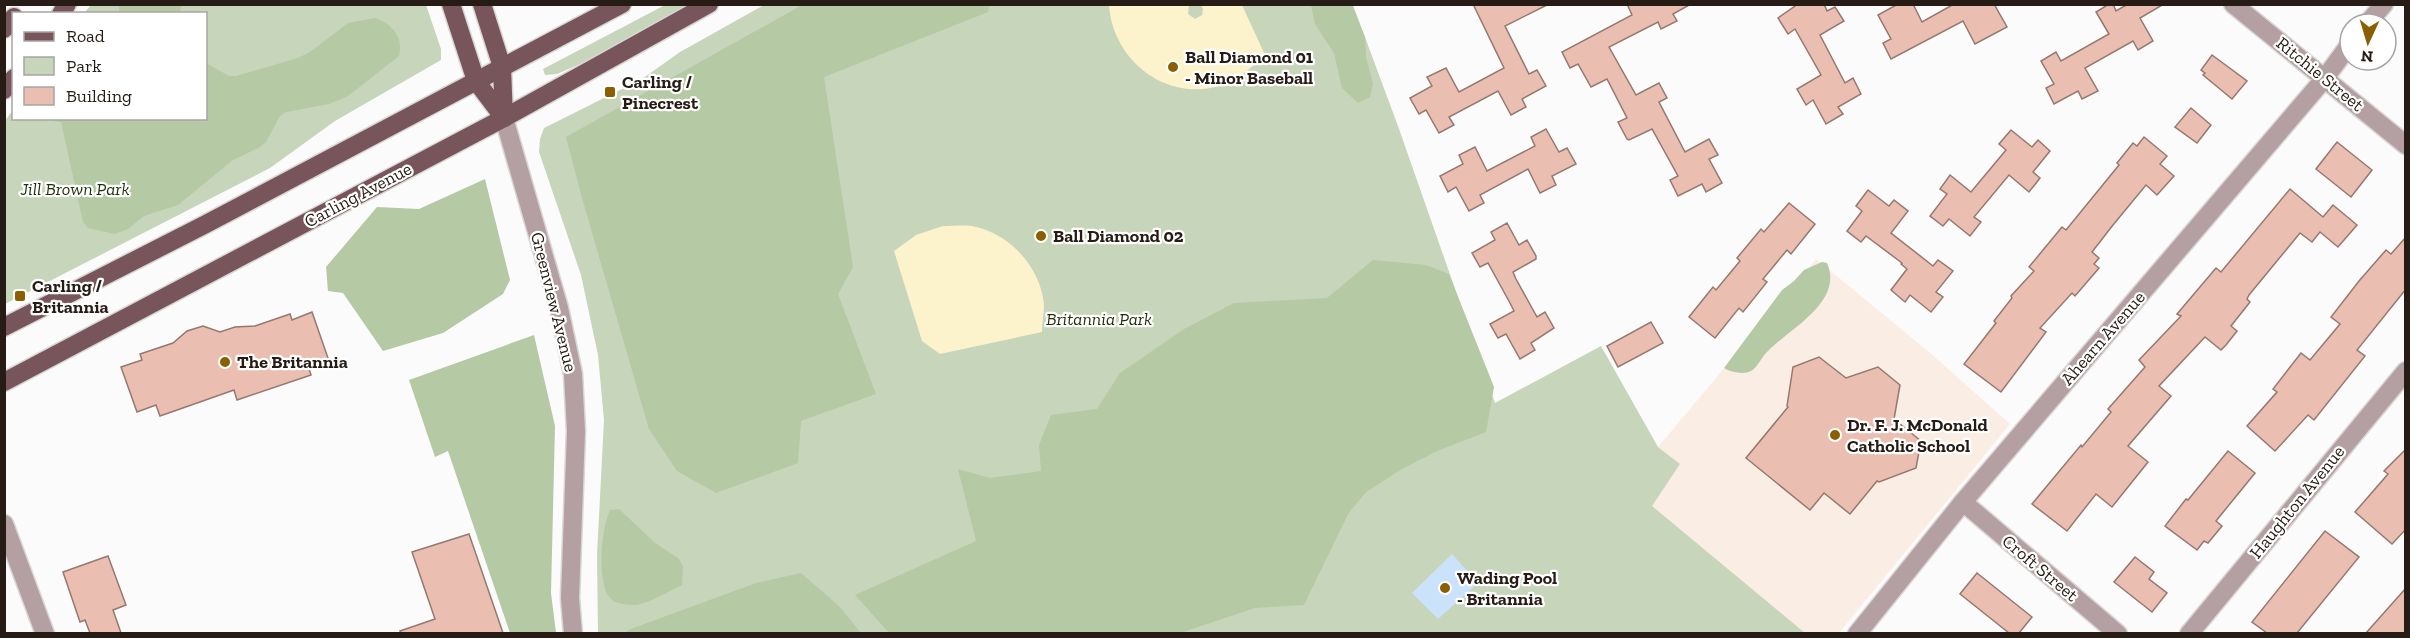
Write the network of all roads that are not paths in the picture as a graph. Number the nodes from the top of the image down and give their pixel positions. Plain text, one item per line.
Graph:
1 (451, 4) edge
2 (482, 4) edge
3 (622, 4) edge
4 (709, 4) edge
5 (2234, 4) edge
6 (2338, 60) edge
7 (502, 67) junction
8 (2325, 78) junction
9 (476, 81) junction
10 (504, 118) junction
11 (2406, 145) edge
12 (4, 327) edge
13 (2406, 371) edge
14 (4, 381) edge
15 (1962, 502) junction
16 (4, 524) edge
17 (45, 633) edge
18 (573, 633) edge
19 (1857, 633) edge
20 (2118, 633) edge
21 (2189, 633) edge

1 - 9 main road
2 - 7 main road
3 - 7 main road
4 - 10 main road, Carling Avenue
5 - 8 street, Ritchie Street
6 - 8 street, Ahearn Avenue
7 - 9 main road
7 - 10 main road
8 - 11 street, Ritchie Street
8 - 15 street, Ahearn Avenue
9 - 10 main road
9 - 12 main road
10 - 14 main road, Carling Avenue
10 - 18 street, Greenview Avenue
13 - 21 street, Haughton Avenue
15 - 19 street, Ahearn Avenue
15 - 20 street, Croft Street
16 - 17 street

